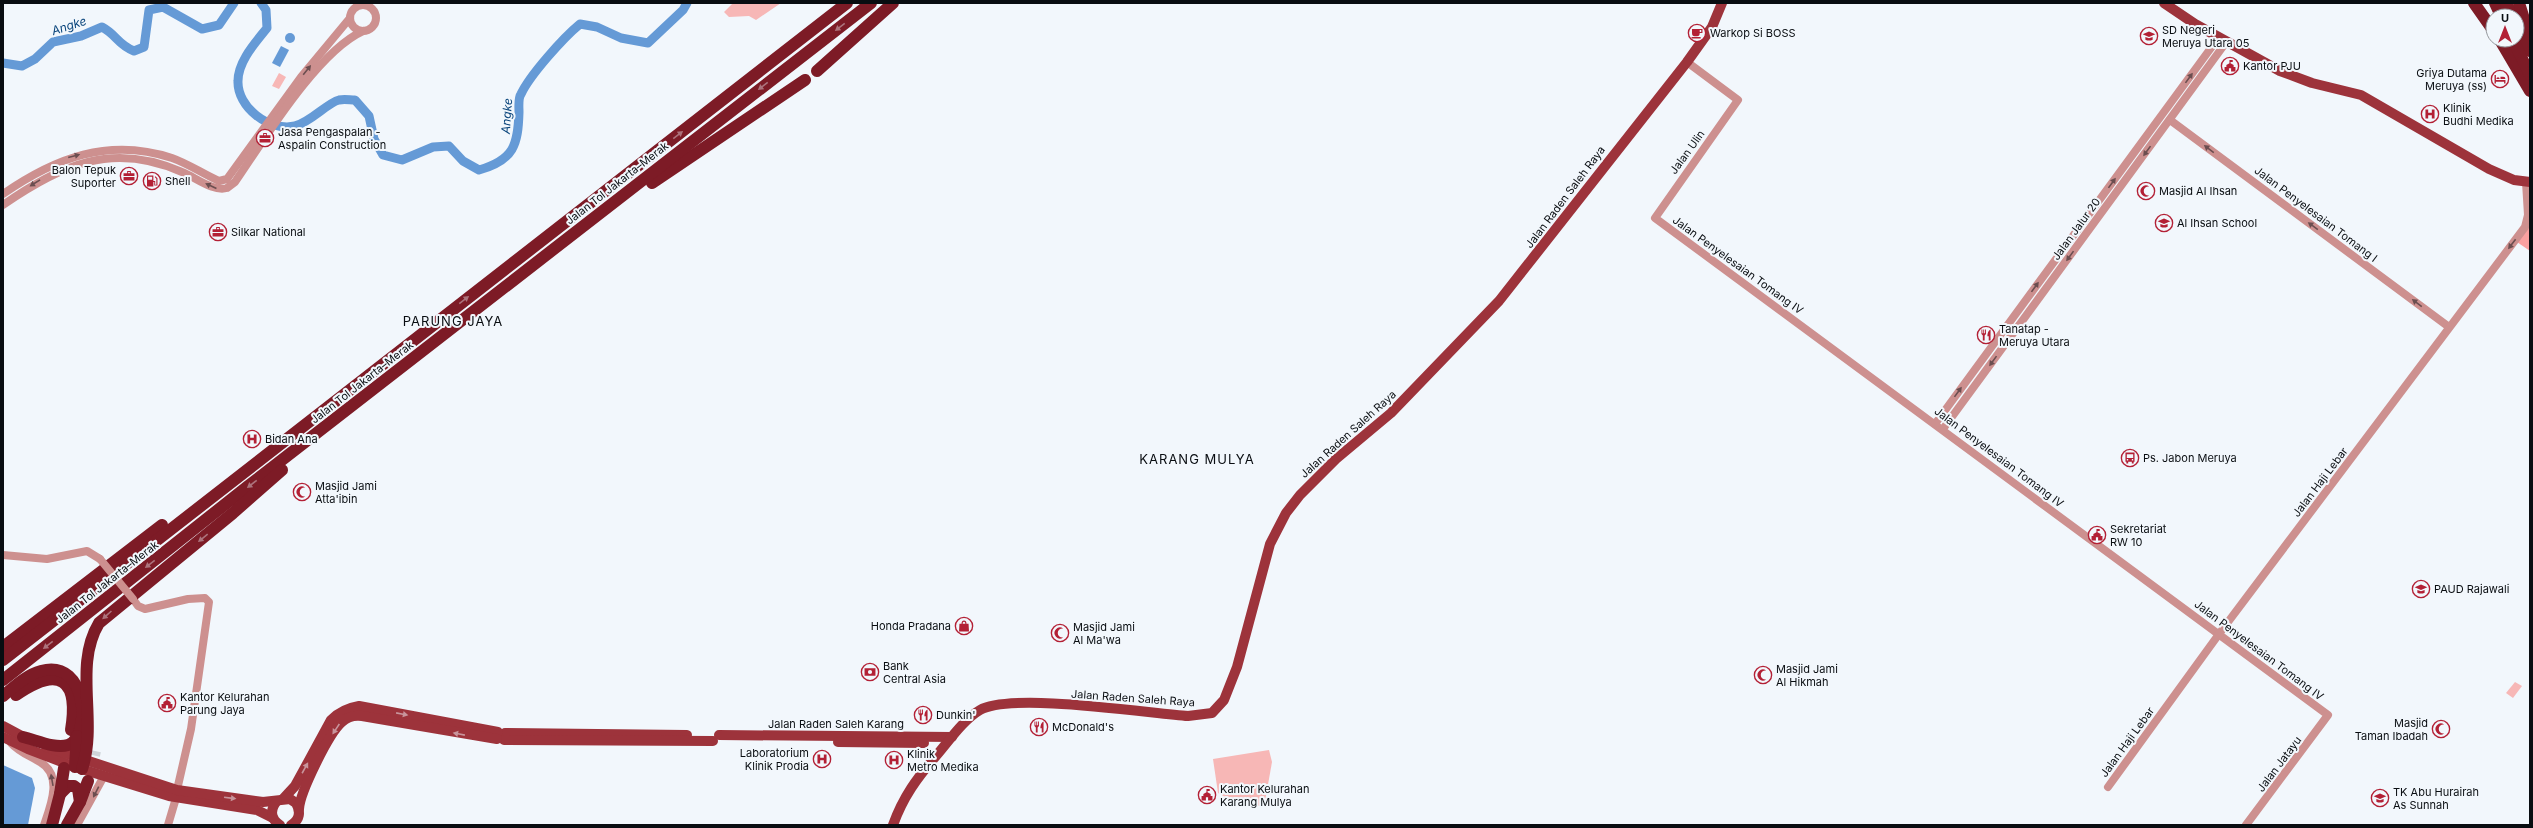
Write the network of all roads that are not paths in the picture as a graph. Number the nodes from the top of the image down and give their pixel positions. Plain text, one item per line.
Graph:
1 (377, 3) edge
2 (847, 3) edge
3 (871, 3) edge
4 (893, 3) edge
5 (1722, 3) edge
6 (2164, 3) edge
7 (2474, 3) edge
8 (2519, 3) edge
9 (360, 5) edge
10 (375, 14) junction
11 (350, 18) junction
12 (2485, 19) edge
13 (363, 31) junction
14 (2530, 38) edge
15 (2223, 39) junction
16 (2525, 41) edge
17 (2505, 48) edge
18 (2517, 48) edge
19 (2530, 51) edge
20 (1687, 62) junction
21 (817, 71) dead end
22 (2530, 75) edge
23 (805, 80) dead end
24 (2530, 90) edge
25 (289, 99) junction
26 (2170, 120) junction
27 (263, 136) junction
28 (223, 181) junction
29 (2528, 182) edge
30 (227, 188) junction
31 (3, 194) edge
32 (3, 205) edge
33 (1655, 218) joint
34 (2449, 327) junction
35 (1935, 424) junction
36 (1942, 429) junction
37 (230, 484) junction
38 (3, 555) edge
39 (125, 563) junction
40 (49, 611) junction
41 (2219, 634) junction
42 (3, 647) edge
43 (88, 652) junction
44 (3, 660) edge
45 (3, 680) edge
46 (3, 696) edge
47 (3, 704) edge
48 (2328, 715) joint
49 (3, 726) edge
50 (74, 733) junction
51 (501, 736) junction
52 (23, 737) junction
53 (5, 738) edge
54 (949, 741) junction
55 (95, 751) tunnel mouth
56 (76, 765) junction
57 (104, 776) junction
58 (88, 781) tunnel mouth
59 (2108, 787) dead end
60 (60, 794) junction
61 (177, 794) junction
62 (280, 800) junction
63 (80, 802) junction
64 (299, 809) junction
65 (276, 822) edge
66 (44, 825) edge
67 (52, 825) edge
68 (66, 825) edge
69 (77, 825) edge
70 (168, 825) edge
71 (290, 825) edge
72 (894, 825) edge
73 (2246, 825) edge

1 - 10 street
37 -> 2 highway, Jalan Tol Jakarta–Merak
3 -> 45 highway, Jalan Tol Jakarta–Merak
4 - 21 highway
5 - 20 main road, Jalan Raden Saleh Raya
6 - 15 main road
7 - 12 highway
8 - 14 highway
9 - 10 street
9 - 11 street
10 - 13 street
11 - 13 street
25 -> 11 street
13 - 25 street
15 - 26 street, Jalan Jalur 20
15 - 29 main road
35 -> 15 street, Jalan Jalur 20
16 - 19 highway
17 - 24 highway
18 - 22 highway
20 - 33 street, Jalan Ulin
20 - 54 main road, Jalan Raden Saleh Raya
23 -> 43 highway
25 - 27 street
34 -> 26 street, Jalan Penyelesaian Tomang I
26 -> 36 street, Jalan Jalur 20
27 - 28 street
27 - 30 street
28 - 30 street
31 -> 28 street
29 -> 34 street, Jalan Haji Lebar
30 -> 32 street
33 - 35 street, Jalan Penyelesaian Tomang IV
34 - 41 street, Jalan Haji Lebar
35 - 36 street, Jalan Penyelesaian Tomang IV
36 - 41 street, Jalan Penyelesaian Tomang IV
37 - 39 highway, Jalan Tol Jakarta–Merak
37 - 40 highway
38 - 61 street, bridge
39 - 40 highway
39 - 44 highway, Jalan Tol Jakarta–Merak
40 - 42 highway
41 - 48 street, Jalan Penyelesaian Tomang IV
41 - 59 street, Jalan Haji Lebar
43 - 55 highway
43 - 56 highway
46 - 50 highway
47 - 50 highway
48 - 73 street, Jalan Jatayu
49 - 52 main road
50 - 52 highway
50 - 56 highway
51 - 54 main road, Jalan Raden Saleh Karang
62 -> 51 main road, Jalan Raden Saleh Karang
51 -> 64 main road, Jalan Raden Saleh Karang
52 - 56 main road
53 - 56 main road
66 -> 53 street
54 - 72 main road, Jalan Raden Saleh Raya
56 - 57 main road
56 - 60 highway
56 - 61 main road
57 - 61 main road
57 -> 69 street
58 - 63 highway
60 - 63 highway
60 - 67 highway
61 -> 62 main road
61 - 65 main road
61 - 70 street
62 - 64 main road
62 - 65 main road
63 - 68 highway
64 - 71 main road, Jalan Raden Saleh Karang

